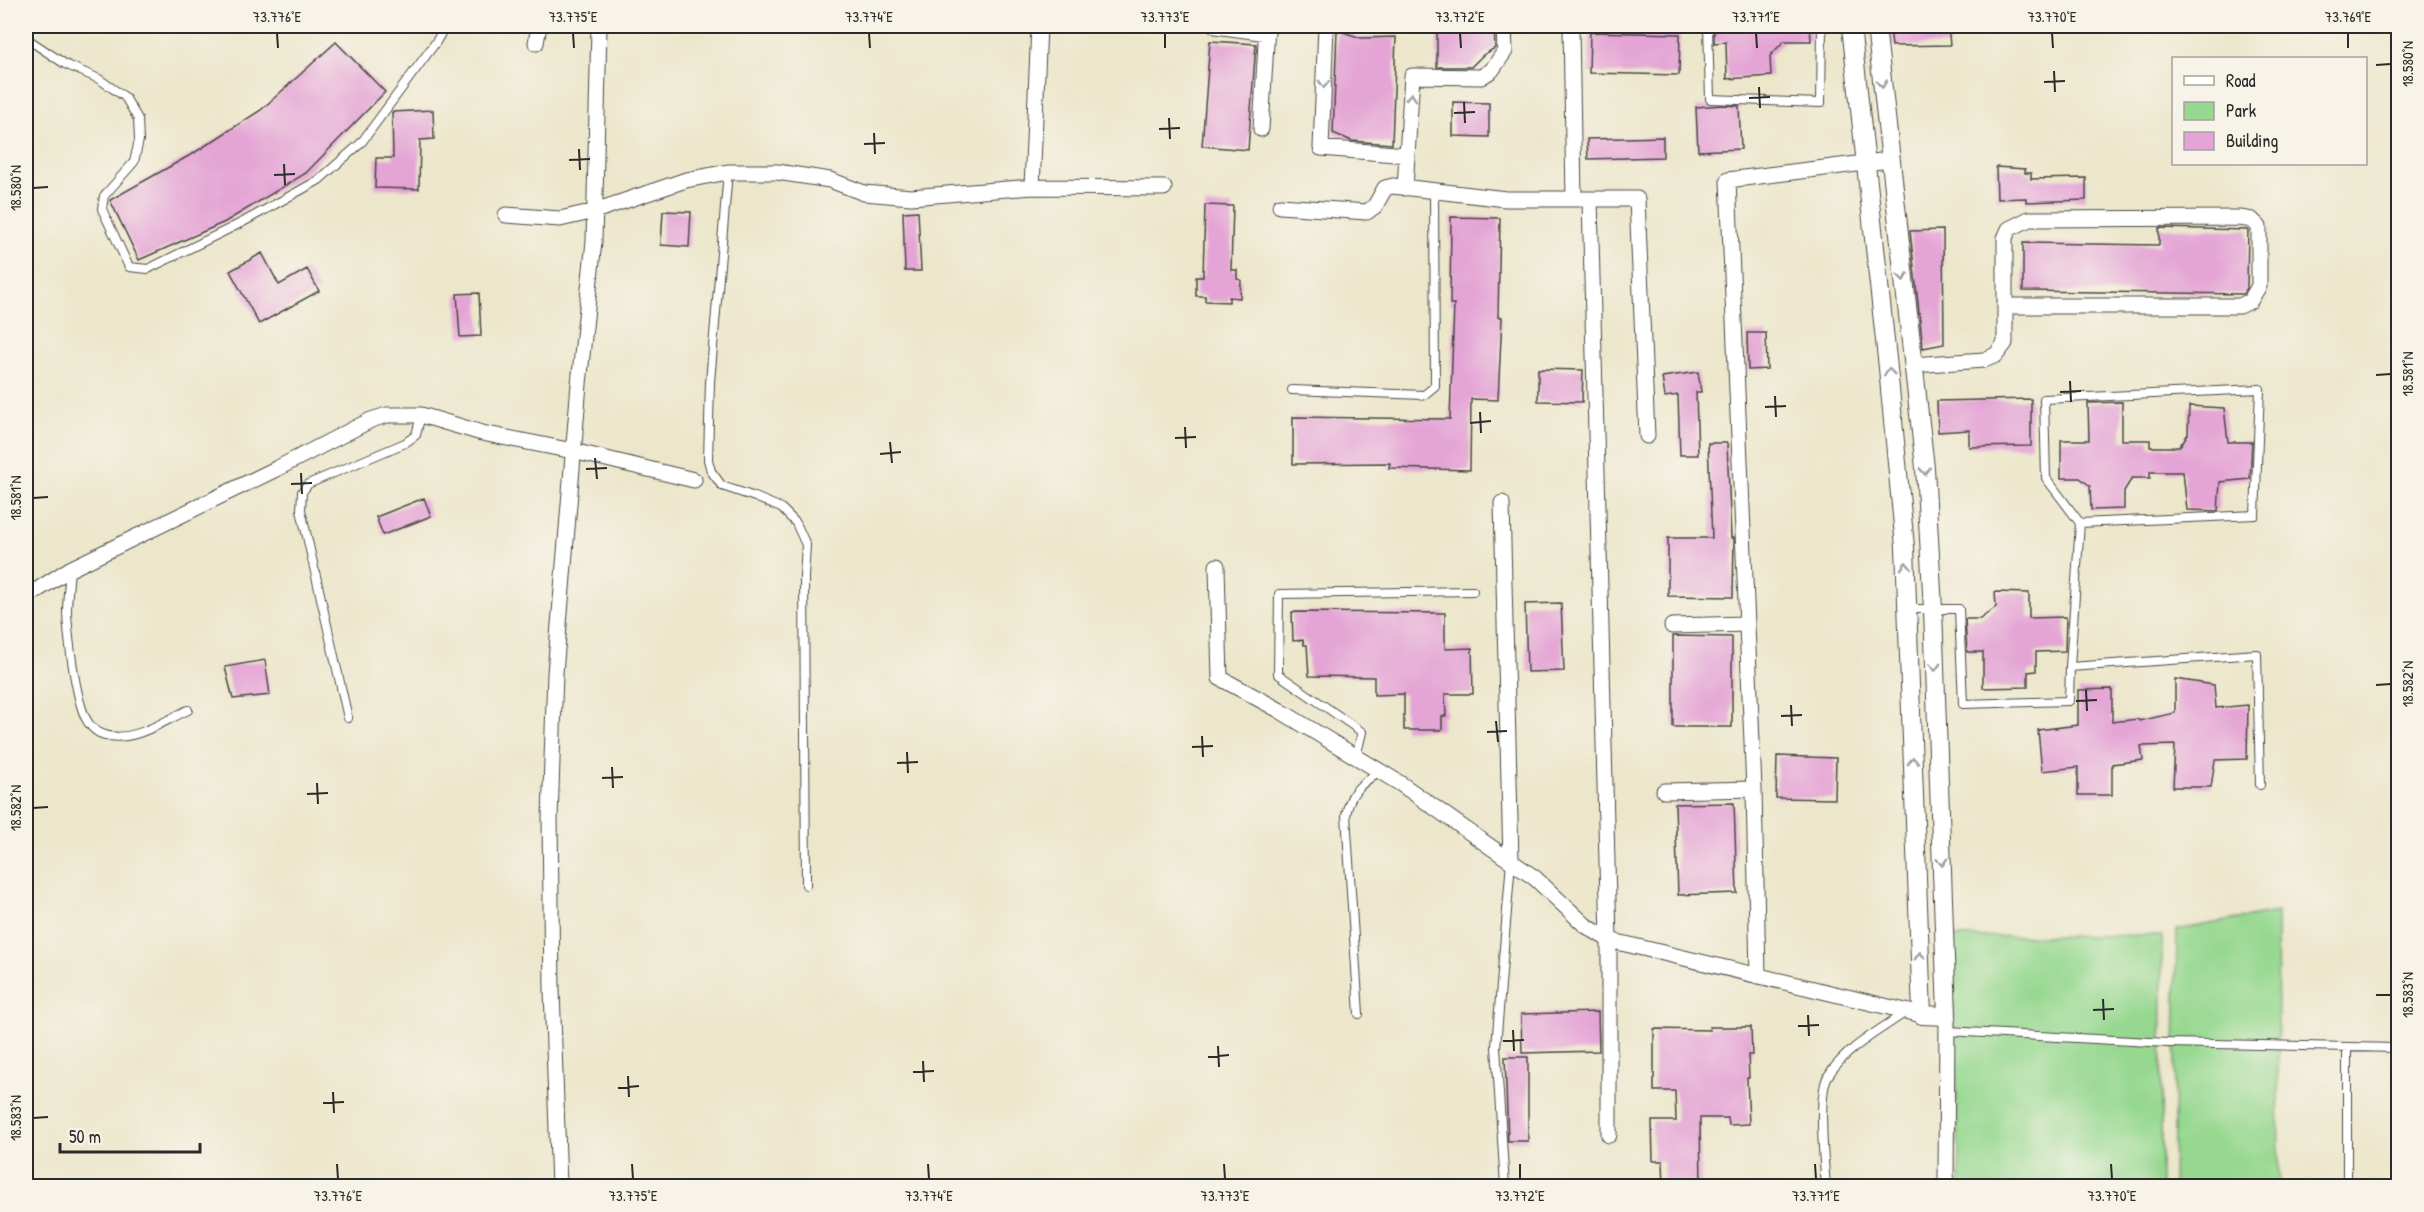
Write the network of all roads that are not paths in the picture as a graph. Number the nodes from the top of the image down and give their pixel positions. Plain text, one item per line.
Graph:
1 (445, 26) edge
2 (539, 26) edge
3 (599, 26) edge
4 (1039, 26) edge
5 (1216, 26) edge
6 (1326, 26) edge
7 (1504, 26) edge
8 (1571, 26) edge
9 (1708, 26) edge
10 (1822, 26) edge
11 (1851, 26) edge
12 (1876, 26) edge
13 (1267, 29) edge
14 (26, 38) edge
15 (536, 43) dead end
16 (1260, 129) dead end
17 (1407, 155) junction
18 (1889, 160) junction
19 (1865, 163) junction
20 (728, 172) junction
21 (1032, 187) junction
22 (1164, 188) dead end
23 (1405, 188) junction
24 (1434, 191) junction
25 (1574, 199) junction
26 (1590, 199) junction
27 (1280, 207) dead end
28 (595, 211) junction
29 (506, 214) dead end
30 (2005, 306) junction
31 (1913, 365) junction
32 (1292, 390) dead end
33 (421, 415) junction
34 (1647, 436) dead end
35 (573, 451) junction
36 (694, 480) dead end
37 (1502, 503) dead end
38 (2080, 523) junction
39 (1218, 566) dead end
40 (70, 569) junction
41 (1473, 591) dead end
42 (26, 597) edge
43 (1908, 609) junction
44 (1933, 609) junction
45 (1747, 624) junction
46 (1672, 626) dead end
47 (2070, 667) junction
48 (188, 710) dead end
49 (348, 718) dead end
50 (1356, 757) junction
51 (1379, 771) junction
52 (2260, 785) dead end
53 (1754, 789) junction
54 (1664, 791) dead end
55 (1511, 861) junction
56 (806, 885) dead end
57 (1609, 940) junction
58 (1758, 976) junction
59 (1915, 1013) junction
60 (1359, 1014) dead end
61 (1947, 1023) junction
62 (2347, 1047) junction
63 (2398, 1048) edge
64 (1609, 1135) dead end
65 (559, 1186) edge
66 (1505, 1186) edge
67 (1826, 1186) edge
68 (1946, 1186) edge
69 (2347, 1186) edge

1 - 14 lane
2 - 15 street
3 - 28 street
4 - 21 street
5 - 13 street
6 -> 17 street
17 -> 7 street
8 - 25 street
9 - 10 lane
11 - 19 street
12 -> 18 street
13 - 16 street
17 - 23 street
18 - 19 street
18 -> 31 street
43 -> 19 street
19 - 45 street
20 - 21 street
20 - 28 street
20 - 56 lane
21 - 22 street
23 - 24 street
23 - 27 street
24 - 25 street
24 - 32 lane
25 - 26 street
26 - 34 street
26 - 57 street
28 - 29 street
28 - 35 street
30 - 30 street
30 - 31 street
31 -> 44 street
33 - 35 street
33 - 40 street
33 - 49 lane
35 - 36 street
35 - 65 street
37 - 55 street
38 - 38 lane
38 - 47 lane
39 - 50 street
40 - 42 street
40 - 48 lane
41 - 50 lane
43 - 44 lane
59 -> 43 street
44 - 47 lane
44 -> 61 street
45 - 46 street
45 - 53 street
47 - 52 lane
50 - 51 street
51 - 55 street
51 - 60 lane
53 - 54 street
53 - 58 street
55 - 57 street
55 - 66 lane
57 - 58 street
57 - 64 street
58 - 59 street
59 - 61 street
59 - 67 lane
61 - 62 lane
61 - 68 street
62 - 63 lane
62 - 69 lane

